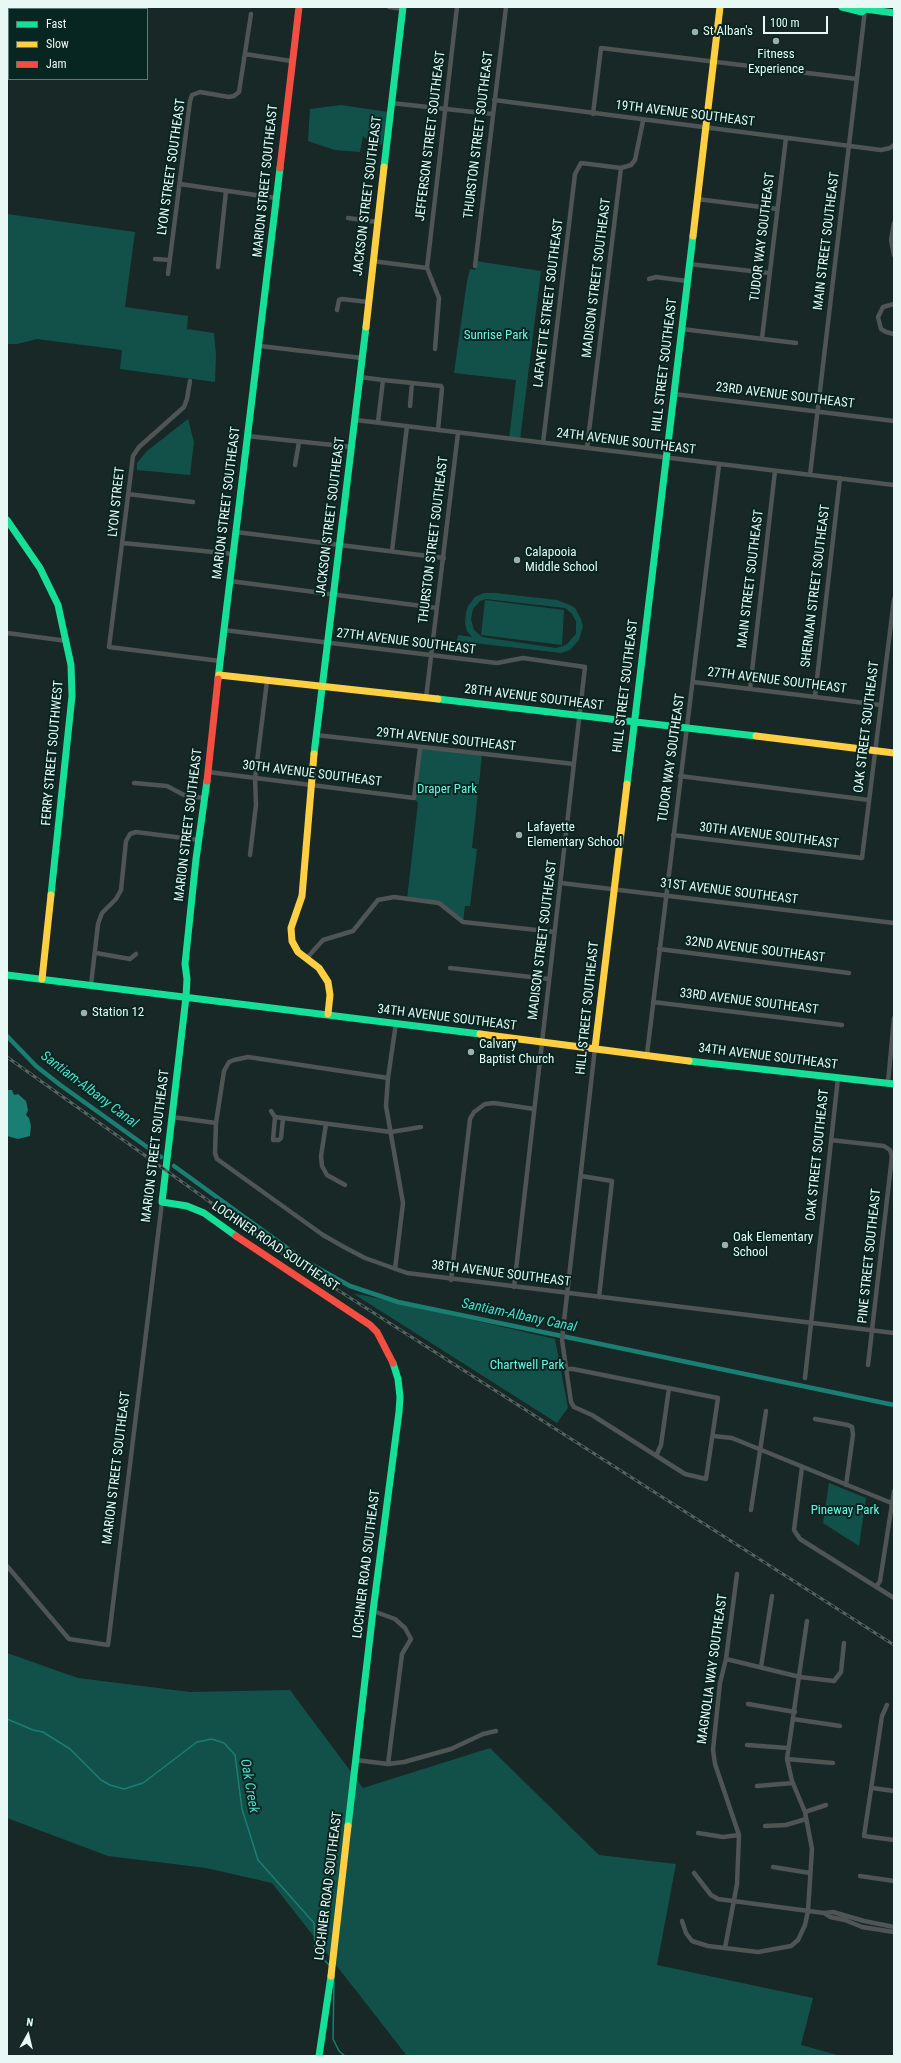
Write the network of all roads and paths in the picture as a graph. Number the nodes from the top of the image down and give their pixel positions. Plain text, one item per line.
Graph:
1 (299, 7) edge
2 (389, 7) edge
3 (457, 7) edge
4 (506, 7) edge
5 (720, 7) edge
6 (842, 7) edge
7 (403, 8) edge
8 (864, 8) edge
9 (892, 11) edge
10 (251, 14) dead end
11 (245, 54) junction
12 (714, 61) junction
13 (292, 62) junction
14 (856, 79) junction
15 (494, 100) junction
16 (391, 103) junction
17 (445, 109) junction
18 (492, 114) junction
19 (593, 114) junction
20 (643, 121) junction
21 (706, 129) junction
22 (786, 138) junction
23 (894, 145) edge
24 (849, 146) junction
25 (621, 168) junction
26 (180, 184) junction
27 (226, 191) junction
28 (276, 198) junction
29 (697, 199) junction
30 (777, 208) junction
31 (348, 218) dead end
32 (377, 222) junction
33 (894, 223) edge
34 (894, 255) edge
35 (155, 259) dead end
36 (170, 260) junction
37 (372, 261) junction
38 (689, 264) junction
39 (475, 266) dead end
40 (218, 267) dead end
41 (427, 268) junction
42 (769, 273) junction
43 (168, 274) dead end
44 (649, 279) dead end
45 (687, 281) junction
46 (368, 302) junction
47 (894, 304) edge
48 (337, 310) dead end
49 (682, 329) junction
50 (894, 334) edge
51 (762, 338) junction
52 (796, 343) dead end
53 (260, 346) junction
54 (435, 349) dead end
55 (362, 358) junction
56 (360, 377) junction
57 (383, 380) junction
58 (190, 381) dead end
59 (412, 383) junction
60 (674, 394) junction
61 (410, 406) dead end
62 (818, 411) junction
63 (356, 420) junction
64 (894, 421) edge
65 (378, 422) junction
66 (407, 426) junction
67 (438, 430) junction
68 (458, 433) junction
69 (247, 436) junction
70 (299, 442) junction
71 (543, 443) junction
72 (352, 447) junction
73 (587, 448) junction
74 (666, 458) junction
75 (295, 465) dead end
76 (719, 465) junction
77 (775, 471) junction
78 (810, 475) junction
79 (840, 478) junction
80 (894, 485) edge
81 (128, 494) junction
82 (194, 502) dead end
83 (7, 520) edge
84 (236, 532) junction
85 (124, 543) junction
86 (340, 544) junction
87 (392, 551) junction
88 (233, 554) junction
89 (444, 558) junction
90 (230, 581) junction
91 (334, 594) junction
92 (894, 599) edge
93 (437, 608) junction
94 (223, 630) junction
95 (7, 633) edge
96 (67, 641) junction
97 (327, 643) junction
98 (431, 656) junction
99 (220, 661) junction
100 (586, 667) joint
101 (219, 675) junction
102 (267, 681) junction
103 (693, 682) junction
104 (322, 686) junction
105 (750, 689) junction
106 (815, 696) junction
107 (426, 698) junction
108 (881, 705) junction
109 (580, 715) junction
110 (634, 722) junction
111 (688, 728) junction
112 (316, 736) junction
113 (420, 748) junction
114 (876, 751) junction
115 (894, 753) edge
116 (574, 764) junction
117 (208, 772) junction
118 (680, 776) junction
119 (255, 778) junction
120 (134, 783) dead end
121 (310, 785) junction
122 (204, 798) junction
123 (869, 800) junction
124 (673, 835) junction
125 (199, 840) junction
126 (250, 855) dead end
127 (862, 858) joint
128 (561, 883) junction
129 (614, 889) junction
130 (666, 894) junction
131 (894, 923) edge
132 (555, 932) junction
133 (659, 949) junction
134 (96, 953) junction
135 (136, 954) dead end
136 (306, 959) junction
137 (450, 968) dead end
138 (849, 973) dead end
139 (7, 975) edge
140 (42, 979) junction
141 (549, 979) junction
142 (92, 985) junction
143 (186, 997) junction
144 (653, 1002) junction
145 (328, 1014) junction
146 (894, 1018) edge
147 (396, 1024) junction
148 (842, 1025) dead end
149 (542, 1042) junction
150 (596, 1048) junction
151 (647, 1054) junction
152 (388, 1078) junction
153 (838, 1078) junction
154 (891, 1083) edge
155 (534, 1108) junction
156 (271, 1111) dead end
157 (172, 1117) junction
158 (275, 1117) junction
159 (283, 1118) junction
160 (216, 1123) junction
161 (326, 1124) junction
162 (421, 1127) dead end
163 (391, 1132) junction
164 (832, 1140) junction
165 (581, 1176) junction
166 (345, 1185) dead end
167 (162, 1202) junction
168 (395, 1270) junction
169 (451, 1280) junction
170 (514, 1287) junction
171 (567, 1294) junction
172 (599, 1297) junction
173 (811, 1323) junction
174 (872, 1330) junction
175 (894, 1333) edge
176 (868, 1365) dead end
177 (566, 1369) junction
178 (804, 1378) dead end
179 (669, 1388) junction
180 (766, 1411) dead end
181 (816, 1419) dead end
182 (713, 1436) junction
183 (759, 1449) junction
184 (656, 1456) junction
185 (802, 1467) junction
186 (846, 1485) junction
187 (894, 1491) edge
188 (893, 1504) edge
189 (751, 1510) dead end
190 (7, 1566) edge
191 (737, 1574) dead end
192 (876, 1587) junction
193 (772, 1596) dead end
194 (894, 1598) edge
195 (373, 1611) junction
196 (807, 1621) dead end
197 (844, 1643) dead end
198 (726, 1659) junction
199 (761, 1668) junction
200 (800, 1677) junction
201 (748, 1704) dead end
202 (887, 1705) dead end
203 (795, 1712) junction
204 (793, 1719) junction
205 (840, 1726) dead end
206 (496, 1730) dead end
207 (747, 1745) dead end
208 (788, 1748) junction
209 (787, 1759) junction
210 (356, 1760) junction
211 (832, 1763) dead end
212 (388, 1764) junction
213 (793, 1783) junction
214 (757, 1786) dead end
215 (872, 1788) junction
216 (894, 1791) edge
217 (826, 1805) dead end
218 (805, 1812) junction
219 (806, 1819) junction
220 (765, 1826) dead end
221 (698, 1833) dead end
222 (739, 1835) junction
223 (894, 1840) edge
224 (773, 1866) dead end
225 (694, 1873) dead end
226 (810, 1873) junction
227 (860, 1876) dead end
228 (894, 1881) edge
229 (733, 1901) junction
230 (808, 1911) junction
231 (824, 1913) junction
232 (682, 1921) dead end
233 (864, 1921) junction
234 (893, 1926) edge
235 (862, 1927) junction
236 (892, 1932) edge
237 (726, 1948) junction
238 (319, 2056) edge

1 - 13 street, MARION STREET SOUTHEAST
2 - 7 street
3 - 17 street, JEFFERSON STREET SOUTHEAST
4 - 15 street, THURSTON STREET SOUTHEAST
5 - 12 street, HILL STREET SOUTHEAST
6 - 8 street
7 - 16 street, JACKSON STREET SOUTHEAST
8 - 9 street
8 - 14 street, MAIN STREET SOUTHEAST
10 - 11 street, LYON STREET SOUTHEAST
11 - 13 street
11 - 26 street, LYON STREET SOUTHEAST
12 - 14 street
12 - 19 street
12 - 21 street, HILL STREET SOUTHEAST
13 - 28 street, MARION STREET SOUTHEAST
14 - 24 street, MAIN STREET SOUTHEAST
15 - 18 street, THURSTON STREET SOUTHEAST
15 - 19 street, 19TH AVENUE SOUTHEAST
16 - 17 street
16 - 32 street, JACKSON STREET SOUTHEAST
17 - 18 street
17 - 41 street, JEFFERSON STREET SOUTHEAST
18 - 39 street, THURSTON STREET SOUTHEAST
19 - 20 street, 19TH AVENUE SOUTHEAST
20 - 21 street, 19TH AVENUE SOUTHEAST
20 - 25 street
21 - 22 street, 19TH AVENUE SOUTHEAST
21 - 29 street, HILL STREET SOUTHEAST
22 - 24 street, 19TH AVENUE SOUTHEAST
22 - 30 street, TUDOR WAY SOUTHEAST
23 - 24 street, 19TH AVENUE SOUTHEAST
24 - 62 street, MAIN STREET SOUTHEAST
25 - 71 street, LAFAYETTE STREET SOUTHEAST
25 - 73 street, MADISON STREET SOUTHEAST
26 - 27 street
26 - 36 street, LYON STREET SOUTHEAST
27 - 28 street
27 - 40 street
28 - 53 street, MARION STREET SOUTHEAST
29 - 30 street
29 - 38 street, HILL STREET SOUTHEAST
30 - 42 street, TUDOR WAY SOUTHEAST
31 - 32 street
32 - 37 street, JACKSON STREET SOUTHEAST
33 - 34 street
35 - 36 street
36 - 43 street, LYON STREET SOUTHEAST
37 - 41 street
37 - 46 street, JACKSON STREET SOUTHEAST
38 - 42 street
38 - 45 street, HILL STREET SOUTHEAST
41 - 54 street
42 - 51 street, TUDOR WAY SOUTHEAST
44 - 45 street
45 - 49 street, HILL STREET SOUTHEAST
46 - 48 street
46 - 55 street, JACKSON STREET SOUTHEAST
47 - 50 street
49 - 51 street
49 - 60 street, HILL STREET SOUTHEAST
51 - 52 street
53 - 55 street
53 - 69 street, MARION STREET SOUTHEAST
55 - 56 street, JACKSON STREET SOUTHEAST
56 - 57 street
56 - 63 street, JACKSON STREET SOUTHEAST
57 - 59 street
57 - 65 street
58 - 81 street, LYON STREET
59 - 61 street
59 - 67 street
60 - 62 street, 23RD AVENUE SOUTHEAST
60 - 74 street, HILL STREET SOUTHEAST
62 - 64 street, 23RD AVENUE SOUTHEAST
62 - 78 street, MAIN STREET SOUTHEAST
63 - 65 street, 24TH AVENUE SOUTHEAST
63 - 72 street, JACKSON STREET SOUTHEAST
65 - 66 street, 24TH AVENUE SOUTHEAST
66 - 67 street, 24TH AVENUE SOUTHEAST
66 - 87 street
67 - 68 street, 24TH AVENUE SOUTHEAST
68 - 71 street, 24TH AVENUE SOUTHEAST
68 - 89 street, THURSTON STREET SOUTHEAST
69 - 70 street
69 - 84 street, MARION STREET SOUTHEAST
70 - 72 street
70 - 75 street
71 - 73 street, 24TH AVENUE SOUTHEAST
72 - 86 street, JACKSON STREET SOUTHEAST
73 - 74 street, 24TH AVENUE SOUTHEAST
74 - 76 street, 24TH AVENUE SOUTHEAST
74 - 110 street, HILL STREET SOUTHEAST
76 - 77 street, 24TH AVENUE SOUTHEAST
76 - 103 street, TUDOR WAY SOUTHEAST
77 - 78 street, 24TH AVENUE SOUTHEAST
77 - 105 street, MAIN STREET SOUTHEAST
78 - 79 street, 24TH AVENUE SOUTHEAST
79 - 80 street, 24TH AVENUE SOUTHEAST
79 - 106 street, SHERMAN STREET SOUTHEAST
81 - 82 street
81 - 85 street, LYON STREET
83 - 96 street, FERRY STREET SOUTHWEST
84 - 86 street
84 - 88 street, MARION STREET SOUTHEAST
85 - 88 street
85 - 99 street, LYON STREET
86 - 87 street
86 - 91 street, JACKSON STREET SOUTHEAST
87 - 89 street
88 - 90 street, MARION STREET SOUTHEAST
89 - 93 street, THURSTON STREET SOUTHEAST
90 - 91 street
90 - 94 street, MARION STREET SOUTHEAST
91 - 93 street
91 - 97 street, JACKSON STREET SOUTHEAST
92 - 108 street, OAK STREET SOUTHEAST
93 - 98 street, THURSTON STREET SOUTHEAST
94 - 97 street, 27TH AVENUE SOUTHEAST
94 - 99 street, MARION STREET SOUTHEAST
95 - 96 street
96 - 140 street, FERRY STREET SOUTHWEST
97 - 98 street, 27TH AVENUE SOUTHEAST
97 - 104 street, JACKSON STREET SOUTHEAST
98 - 100 street, 27TH AVENUE SOUTHEAST
98 - 107 street, THURSTON STREET SOUTHEAST
99 - 101 street, MARION STREET SOUTHEAST
100 - 109 street, MADISON STREET SOUTHEAST
101 - 102 street, 28TH AVENUE SOUTHEAST
101 - 117 street, MARION STREET SOUTHEAST
102 - 104 street, 28TH AVENUE SOUTHEAST
102 - 119 street
103 - 105 street, 27TH AVENUE SOUTHEAST
103 - 111 street, TUDOR WAY SOUTHEAST
104 - 107 street, 28TH AVENUE SOUTHEAST
104 - 112 street, JACKSON STREET SOUTHEAST
105 - 106 street, 27TH AVENUE SOUTHEAST
106 - 108 street, 27TH AVENUE SOUTHEAST
107 - 109 street, 28TH AVENUE SOUTHEAST
108 - 114 street, OAK STREET SOUTHEAST
109 - 110 street, 28TH AVENUE SOUTHEAST
109 - 116 street, MADISON STREET SOUTHEAST
110 - 111 street, 28TH AVENUE SOUTHEAST
110 - 129 street, HILL STREET SOUTHEAST
111 - 114 street, 28TH AVENUE SOUTHEAST
111 - 118 street, TUDOR WAY SOUTHEAST
112 - 113 street, 29TH AVENUE SOUTHEAST
112 - 121 street, JACKSON STREET SOUTHEAST
113 - 116 street, 29TH AVENUE SOUTHEAST
113 - 121 street, 30TH AVENUE SOUTHEAST
114 - 115 street, 28TH AVENUE SOUTHEAST
114 - 123 street, OAK STREET SOUTHEAST
116 - 128 street, MADISON STREET SOUTHEAST
117 - 119 street, 30TH AVENUE SOUTHEAST
117 - 122 street, MARION STREET SOUTHEAST
118 - 123 street
118 - 124 street, TUDOR WAY SOUTHEAST
119 - 121 street, 30TH AVENUE SOUTHEAST
119 - 126 street
120 - 122 street
121 - 136 street, JACKSON STREET SOUTHEAST
122 - 125 street, MARION STREET SOUTHEAST
123 - 127 street, OAK STREET SOUTHEAST
124 - 127 street, 30TH AVENUE SOUTHEAST
124 - 130 street, TUDOR WAY SOUTHEAST
125 - 134 street
125 - 143 street, MARION STREET SOUTHEAST
128 - 129 street, 31ST AVENUE SOUTHEAST
128 - 132 street, MADISON STREET SOUTHEAST
129 - 130 street, 31ST AVENUE SOUTHEAST
129 - 150 street, HILL STREET SOUTHEAST
130 - 131 street, 31ST AVENUE SOUTHEAST
130 - 133 street, TUDOR WAY SOUTHEAST
132 - 136 street
132 - 141 street, MADISON STREET SOUTHEAST
133 - 138 street, 32ND AVENUE SOUTHEAST
133 - 144 street, TUDOR WAY SOUTHEAST
134 - 135 street
134 - 142 street
136 - 145 street, JACKSON STREET SOUTHEAST
137 - 141 street
139 - 140 street, 34TH AVENUE SOUTHEAST
140 - 142 street, 34TH AVENUE SOUTHEAST
141 - 149 street, MADISON STREET SOUTHEAST
142 - 143 street, 34TH AVENUE SOUTHEAST
143 - 145 street, 34TH AVENUE SOUTHEAST
143 - 157 street, MARION STREET SOUTHEAST
144 - 148 street, 33RD AVENUE SOUTHEAST
144 - 151 street, TUDOR WAY SOUTHEAST
145 - 147 street, 34TH AVENUE SOUTHEAST
146 - 154 street
147 - 149 street, 34TH AVENUE SOUTHEAST
147 - 152 street
149 - 150 street, 34TH AVENUE SOUTHEAST
149 - 155 street, MADISON STREET SOUTHEAST
150 - 151 street, 34TH AVENUE SOUTHEAST
150 - 165 street, HILL STREET SOUTHEAST
151 - 153 street, 34TH AVENUE SOUTHEAST
152 - 160 street
152 - 163 street
153 - 154 street, 34TH AVENUE SOUTHEAST
153 - 164 street, OAK STREET SOUTHEAST
155 - 169 street
155 - 170 street, MADISON STREET SOUTHEAST
156 - 158 street
157 - 160 street
157 - 167 street, MARION STREET SOUTHEAST
158 - 159 street
158 - 159 street
159 - 161 street
160 - 168 street, 38TH AVENUE SOUTHEAST
161 - 163 street
161 - 166 street
162 - 163 street
163 - 168 street
164 - 173 street, OAK STREET SOUTHEAST
164 - 174 street, PINE STREET SOUTHEAST
165 - 171 street, HILL STREET SOUTHEAST
165 - 172 street
167 - 190 street, MARION STREET SOUTHEAST
167 - 195 street, LOCHNER ROAD SOUTHEAST
168 - 169 street, 38TH AVENUE SOUTHEAST
169 - 170 street, 38TH AVENUE SOUTHEAST
170 - 171 street, 38TH AVENUE SOUTHEAST
171 - 172 street, 38TH AVENUE SOUTHEAST
171 - 177 street, HILL STREET SOUTHEAST
172 - 173 street, 38TH AVENUE SOUTHEAST
173 - 174 street, 38TH AVENUE SOUTHEAST
173 - 178 street, OAK STREET SOUTHEAST
174 - 175 street, 38TH AVENUE SOUTHEAST
174 - 176 street, PINE STREET SOUTHEAST
177 - 179 street
177 - 184 street, HILL STREET SOUTHEAST
179 - 182 street
179 - 184 street
180 - 183 street
181 - 186 street
182 - 183 street
182 - 184 street, HILL STREET SOUTHEAST
183 - 185 street
183 - 189 street
185 - 186 street
185 - 192 street
186 - 188 street
187 - 188 street
188 - 192 street
191 - 198 street, MAGNOLIA WAY SOUTHEAST
192 - 194 street
193 - 199 street
195 - 210 street, LOCHNER ROAD SOUTHEAST
195 - 212 street
196 - 200 street
197 - 200 street
198 - 199 street
198 - 222 street, MAGNOLIA WAY SOUTHEAST
199 - 200 street
200 - 203 street
201 - 203 street
202 - 215 street
203 - 204 street
204 - 205 street
204 - 208 street
206 - 212 street
207 - 208 street
208 - 209 street
209 - 211 street
209 - 213 street
210 - 212 street
210 - 238 street, LOCHNER ROAD SOUTHEAST
213 - 214 street
213 - 218 street
215 - 216 street
215 - 223 street
217 - 218 street
218 - 219 street
219 - 220 street
219 - 226 street
221 - 222 street
222 - 229 street, MAGNOLIA WAY SOUTHEAST
224 - 226 street
225 - 229 street
226 - 230 street
227 - 228 street
229 - 230 street
229 - 237 street, MAGNOLIA WAY SOUTHEAST
230 - 231 street
230 - 237 street
231 - 233 street
231 - 235 street
232 - 237 street
233 - 234 street
233 - 235 street
234 - 236 street
235 - 236 street

